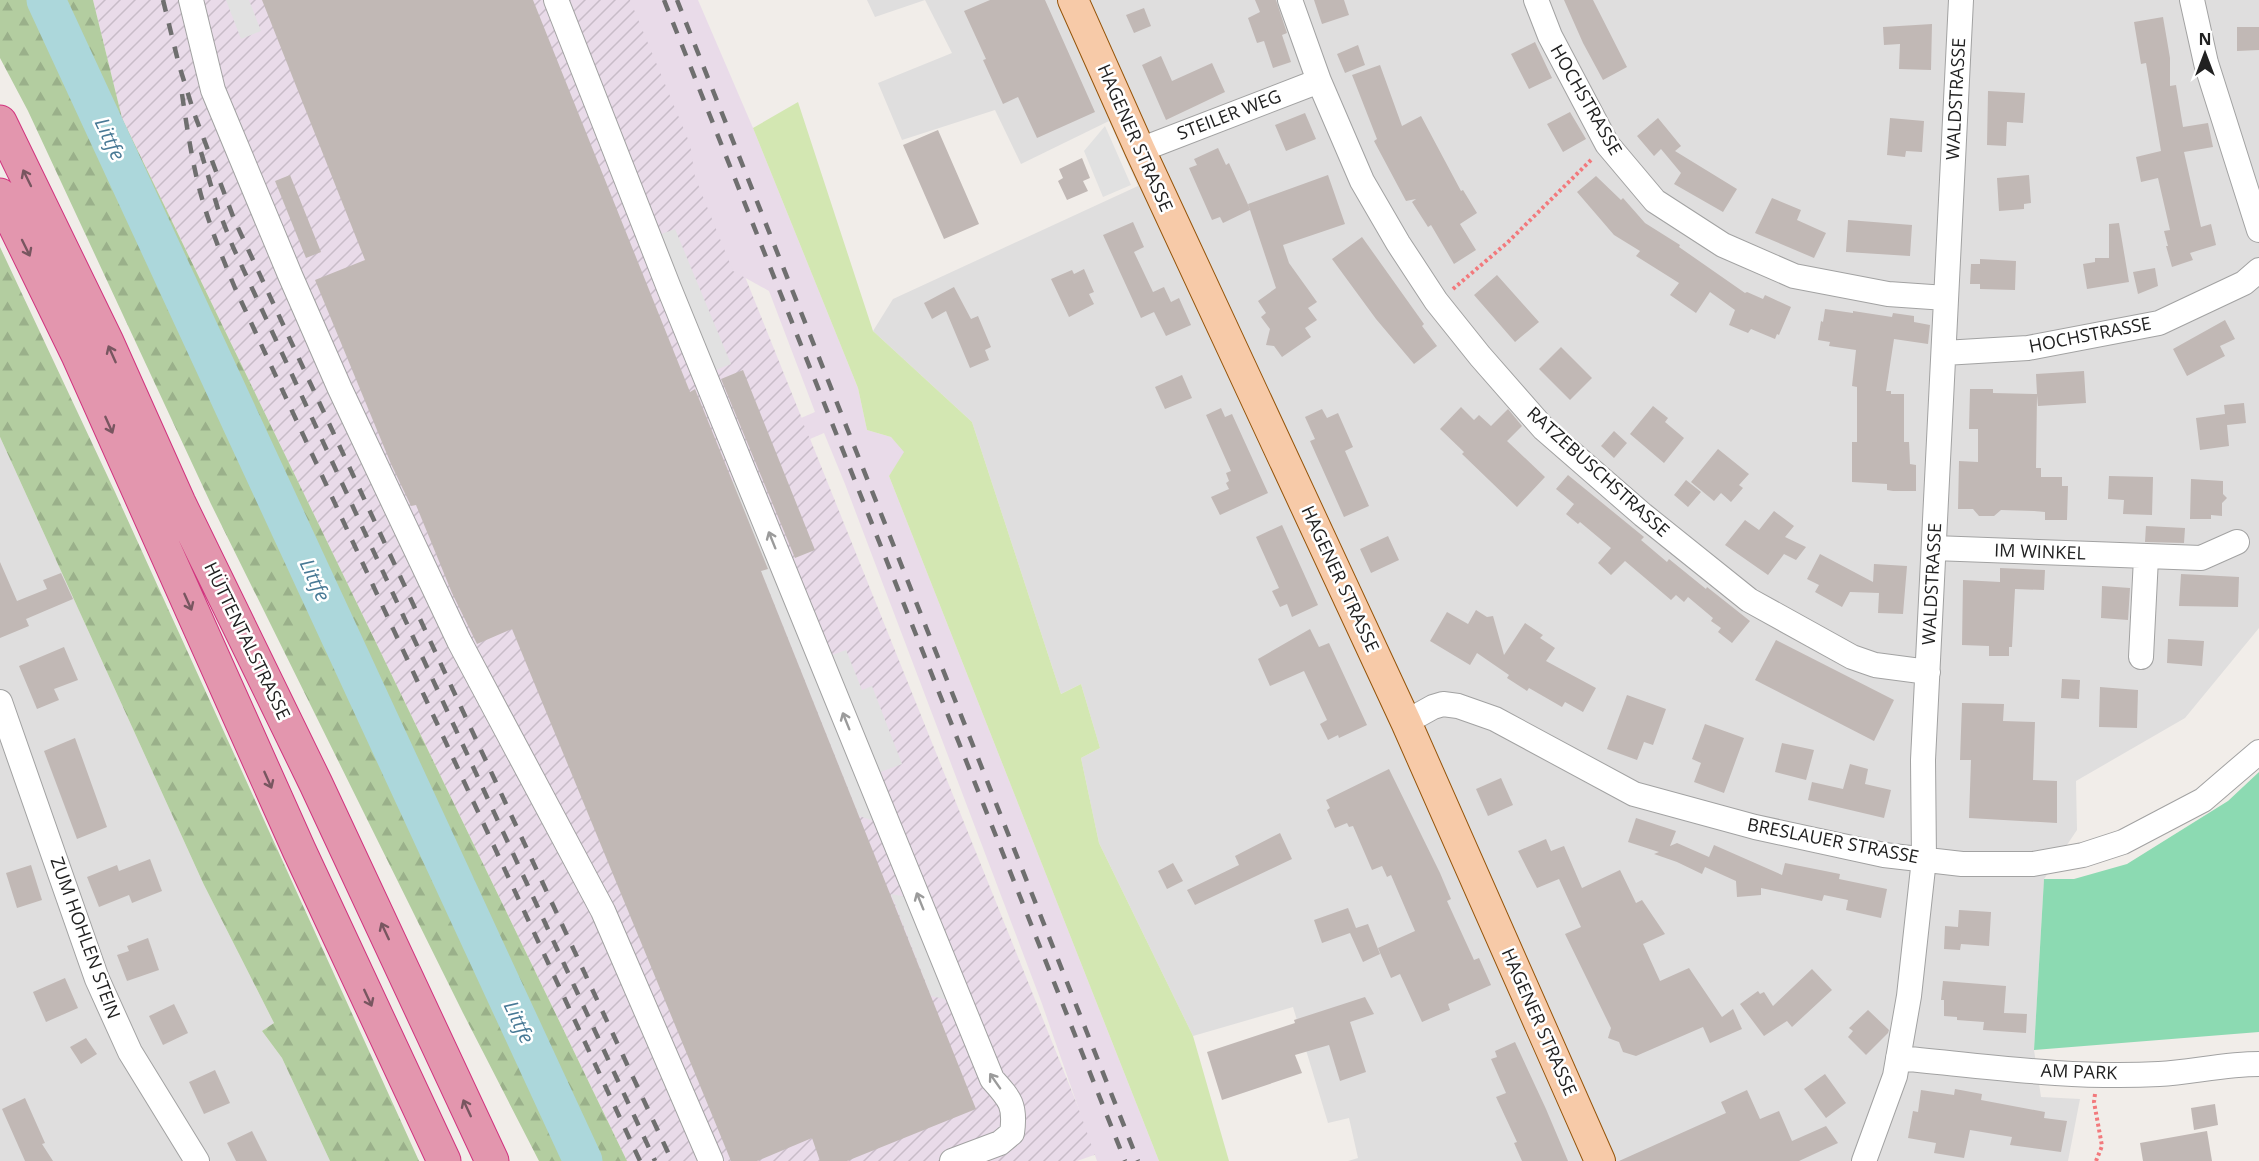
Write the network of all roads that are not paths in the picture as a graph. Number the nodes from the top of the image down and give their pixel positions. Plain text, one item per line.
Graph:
1 (191, 0) edge
2 (556, 0) edge
3 (1073, 0) edge
4 (1290, 0) edge
5 (1536, 0) edge
6 (1961, 0) edge
7 (2192, 0) edge
8 (1319, 81) junction
9 (0, 122) edge
10 (1140, 150) junction
11 (0, 195) edge
12 (2259, 230) edge
13 (2259, 270) edge
14 (1946, 298) junction
15 (1944, 353) junction
16 (2237, 542) dead end
17 (1934, 548) junction
18 (2146, 558) junction
19 (2141, 657) dead end
20 (1928, 672) junction
21 (0, 702) edge
22 (1406, 722) junction
23 (2259, 752) edge
24 (1924, 859) junction
25 (1898, 1058) junction
26 (2259, 1064) edge
27 (197, 1161) edge
28 (444, 1161) edge
29 (492, 1161) edge
30 (711, 1161) edge
31 (952, 1161) edge
32 (1600, 1161) edge
33 (1864, 1161) edge

1 - 30 street
31 -> 2 street
3 - 10 main road, HAGENER STRASSE
4 - 8 street, RATZEBUSCHSTRASSE
5 - 14 street, HOCHSTRASSE
6 - 14 street, WALDSTRASSE
7 - 12 street
8 - 10 street, STEILER WEG
8 - 20 street, RATZEBUSCHSTRASSE
29 -> 9 highway, HÜTTENTALSTRASSE
10 - 22 main road, HAGENER STRASSE
11 -> 28 highway, HÜTTENTALSTRASSE
13 - 15 street, HOCHSTRASSE
14 - 15 street, WALDSTRASSE
15 - 17 street, WALDSTRASSE
16 - 18 street, IM WINKEL
17 - 18 street, IM WINKEL
17 - 20 street, WALDSTRASSE
18 - 19 street
20 - 24 street, WALDSTRASSE
21 - 27 street, ZUM HOHLEN STEIN
22 - 24 street, BRESLAUER STRASSE
22 - 32 main road, HAGENER STRASSE
23 - 24 street, BRESLAUER STRASSE
24 - 25 street, WALDSTRASSE
25 - 26 street, AM PARK
25 - 33 street, WALDSTRASSE

